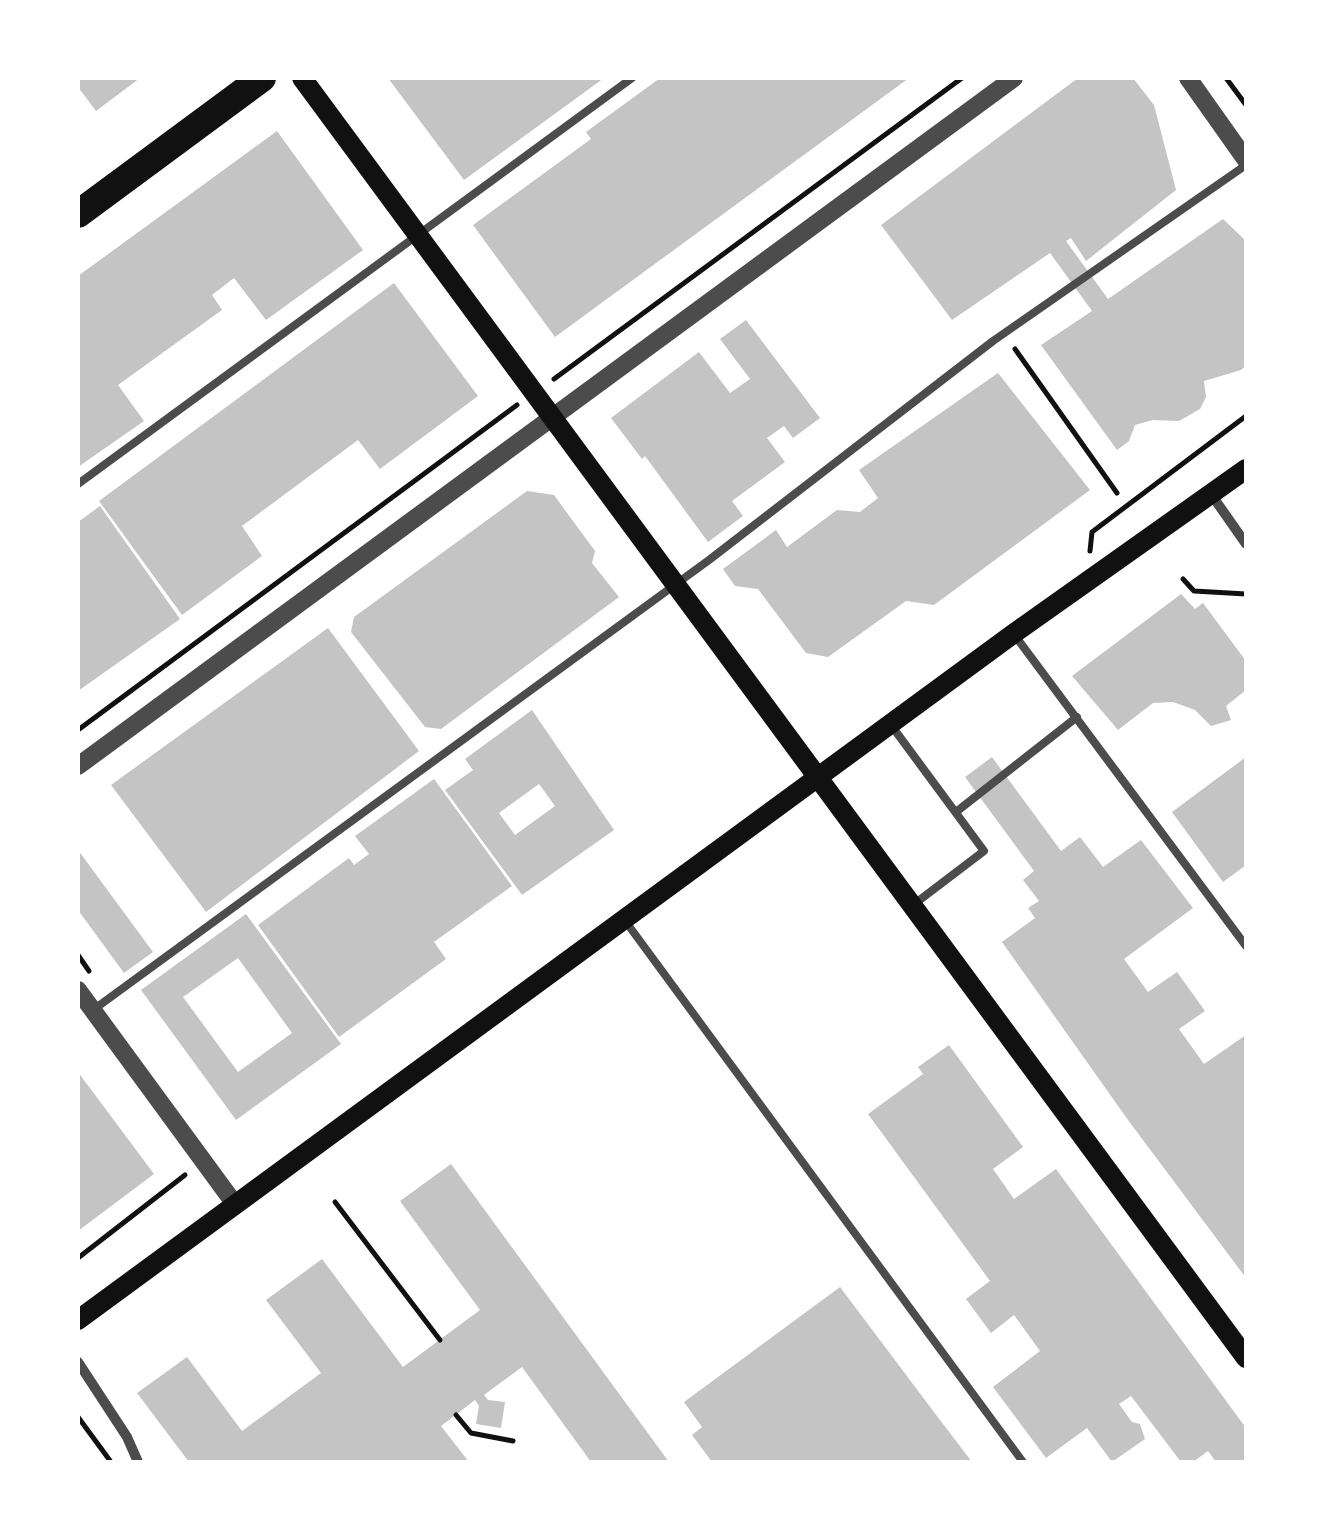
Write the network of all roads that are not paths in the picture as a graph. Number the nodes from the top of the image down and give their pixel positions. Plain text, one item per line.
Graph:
1 (262, 78) edge
2 (302, 78) edge
3 (632, 78) edge
4 (1014, 78) edge
5 (1188, 78) edge
6 (1246, 162) edge
7 (78, 214) edge
8 (418, 235) junction
9 (554, 418) junction
10 (1246, 468) edge
11 (78, 484) edge
12 (1211, 494) junction
13 (1246, 544) edge
14 (676, 584) junction
15 (1013, 634) junction
16 (1078, 717) junction
17 (890, 723) junction
18 (78, 766) edge
19 (818, 776) junction
20 (956, 812) junction
21 (913, 905) junction
22 (623, 919) junction
23 (1246, 946) edge
24 (78, 990) edge
25 (93, 1010) junction
26 (234, 1203) junction
27 (78, 1320) edge
28 (1246, 1358) edge
29 (78, 1362) edge
30 (138, 1462) edge
31 (1023, 1462) edge

1 - 7 highway
2 - 8 main road
3 - 8 lane
4 - 9 street
5 - 6 street
6 - 14 lane
8 - 9 main road
8 - 11 lane
9 - 14 main road
9 - 18 street
10 - 12 main road
12 - 13 street
12 - 15 main road
14 - 19 main road
14 - 25 lane
15 - 16 lane
15 - 17 main road
16 - 20 lane
16 - 23 lane
17 - 19 main road
17 - 20 lane
19 - 21 main road
19 - 22 main road
20 - 21 lane
21 - 28 main road
22 - 26 main road
22 - 31 lane
24 - 25 street
25 - 26 street
26 - 27 main road
29 - 30 street

